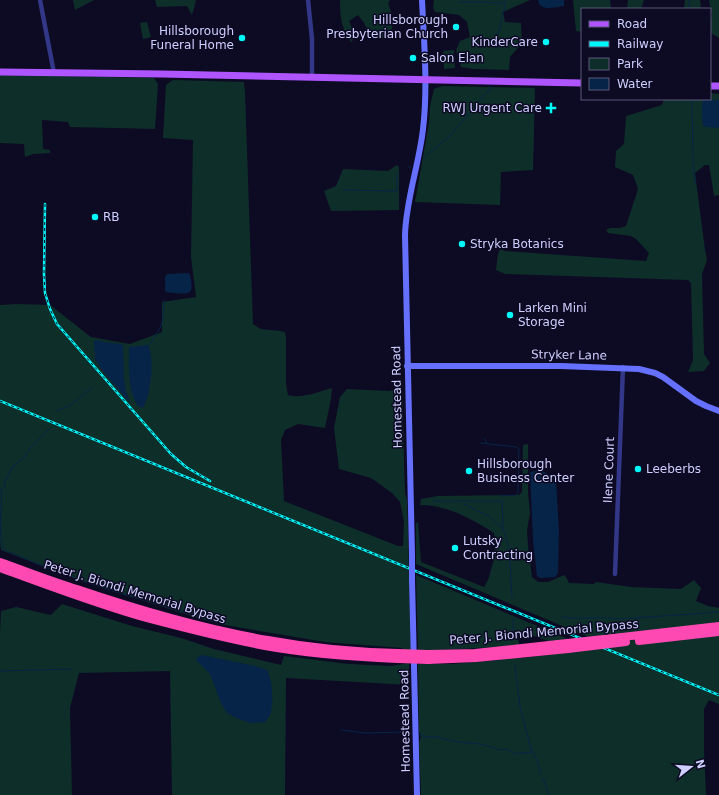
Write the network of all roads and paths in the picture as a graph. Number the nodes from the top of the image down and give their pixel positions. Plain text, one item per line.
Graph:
1 (40, 0) edge
2 (308, 0) edge
3 (422, 0) edge
4 (0, 72) edge
5 (54, 73) junction
6 (312, 77) junction
7 (425, 80) junction
8 (581, 83) edge
9 (407, 366) junction
10 (623, 367) junction
11 (719, 411) edge
12 (0, 562) edge
13 (0, 568) edge
14 (615, 574) dead end
15 (719, 626) edge
16 (719, 632) edge
17 (624, 640) junction
18 (398, 656) junction
19 (428, 657) junction
20 (417, 795) edge

1 - 5 street
2 - 6 street
3 - 7 street, Homestead Road
4 - 5 main road
5 - 6 main road
6 - 7 main road
7 - 8 main road
7 - 9 street, Homestead Road
9 - 10 street, Stryker Lane
9 - 20 street, Homestead Road, bridge
10 - 11 street, Stryker Lane
10 - 14 street, Ilene Court
12 - 18 highway, Peter J. Biondi Memorial Bypass
13 - 18 highway, Peter J. Biondi Memorial Bypass
15 - 17 highway, Peter J. Biondi Memorial Bypass
16 - 17 highway, Peter J. Biondi Memorial Bypass
17 - 19 highway, Peter J. Biondi Memorial Bypass, bridge
17 - 19 highway, Peter J. Biondi Memorial Bypass, bridge
18 - 19 highway, Peter J. Biondi Memorial Bypass, bridge

